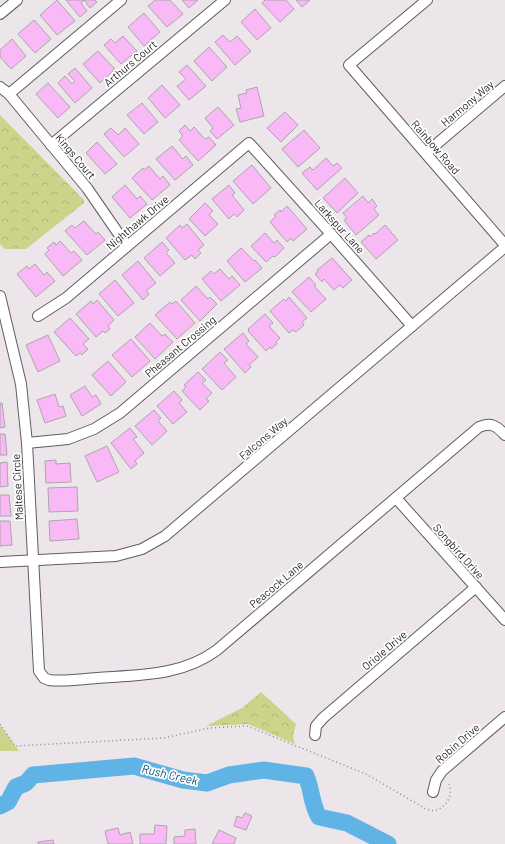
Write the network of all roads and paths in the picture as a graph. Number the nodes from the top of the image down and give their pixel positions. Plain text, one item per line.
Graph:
1 (17, 0) edge
2 (121, 0) edge
3 (225, 0) edge
4 (427, 0) edge
5 (0, 14) edge
6 (505, 86) edge
7 (0, 87) edge
8 (9, 94) junction
9 (249, 143) joint
10 (51, 145) junction
11 (426, 153) junction
12 (331, 234) junction
13 (127, 246) junction
14 (505, 246) edge
15 (0, 296) edge
16 (38, 316) dead end
17 (412, 326) junction
18 (505, 435) edge
19 (27, 443) junction
20 (396, 498) junction
21 (33, 561) junction
22 (0, 562) edge
23 (476, 587) junction
24 (505, 620) edge
25 (44, 678) joint
26 (505, 717) edge
27 (0, 724) edge
28 (315, 735) dead end
29 (449, 784) dead end
30 (433, 792) dead end

1 - 5 street
2 - 8 street
3 - 10 street, Arthurs Court
4 - 11 street, Rainbow Road
6 - 11 street, Harmony Way
7 - 8 street, Kings Court
8 - 10 street, Kings Court
9 - 12 street, Larkspur Lane
9 - 13 street, Nighthawk Drive
10 - 13 street, Kings Court
11 - 14 street, Rainbow Road
12 - 17 street, Larkspur Lane
12 - 19 street, Pheasant Crossing
13 - 16 street, Nighthawk Drive
14 - 17 street, Falcons Way
15 - 19 street, Maltese Circle
17 - 21 street, Falcons Way
18 - 20 street, Peacock Lane
19 - 21 street, Maltese Circle
20 - 23 street, Songbird Drive
20 - 25 street, Peacock Lane
21 - 22 street, Falcons Way
21 - 25 street, Maltese Circle
23 - 24 street, Songbird Drive
23 - 28 street, Oriole Drive
26 - 30 street, Robin Drive
27 - 29 path

